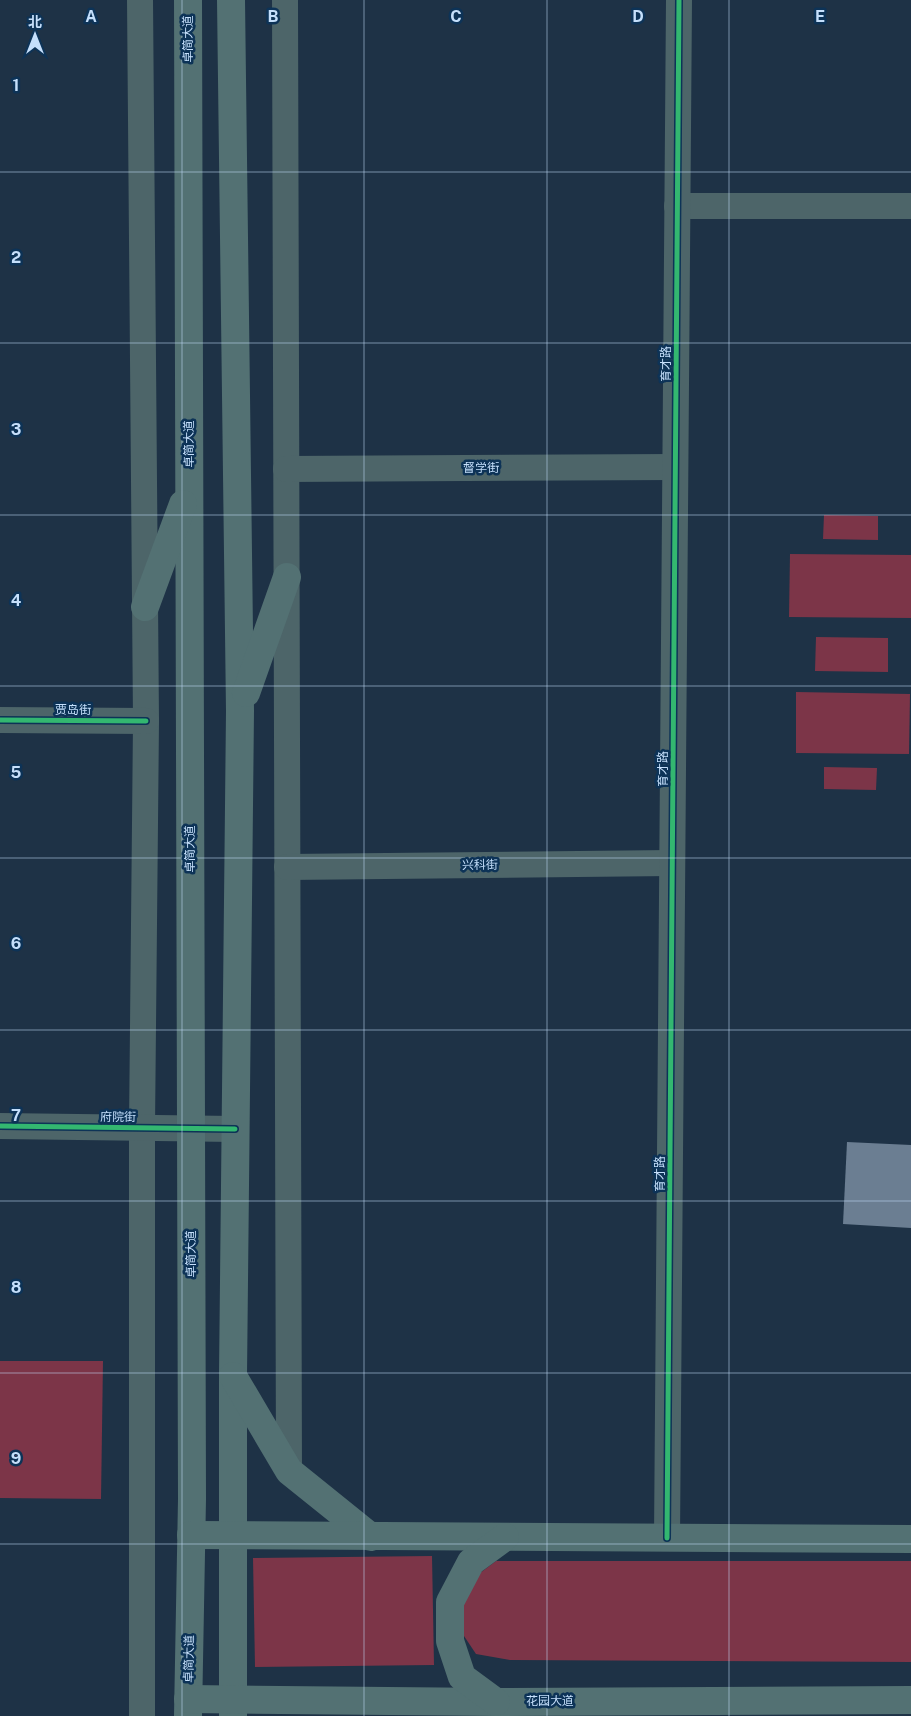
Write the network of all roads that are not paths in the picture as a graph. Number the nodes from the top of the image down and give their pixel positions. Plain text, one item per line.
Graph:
1 (140, 0) edge
2 (188, 0) edge
3 (232, 0) edge
4 (285, 0) edge
5 (679, 0) edge
6 (677, 206) junction
7 (911, 206) edge
8 (676, 467) junction
9 (286, 469) junction
10 (189, 489) junction
11 (287, 577) junction
12 (145, 607) junction
13 (240, 711) junction
14 (0, 720) edge
15 (146, 721) junction
16 (672, 862) junction
17 (287, 867) junction
18 (0, 1126) edge
19 (142, 1128) junction
20 (190, 1128) junction
21 (235, 1129) junction
22 (233, 1376) junction
23 (289, 1471) junction
24 (191, 1535) junction
25 (233, 1536) junction
26 (372, 1537) junction
27 (505, 1537) junction
28 (667, 1538) junction
29 (911, 1539) edge
30 (911, 1700) edge
31 (496, 1702) junction
32 (188, 1707) edge
33 (233, 1707) edge
34 (333, 1707) edge
35 (681, 1708) edge
36 (142, 1716) edge

1 - 12 street
2 - 10 main road, 卓简大道
3 - 13 main road
4 - 9 street
5 - 6 street, 育才路
6 - 7 street
6 - 8 street, 育才路
8 - 9 street, 督学街
8 - 16 street, 育才路
9 - 11 street
10 - 12 main road
10 - 20 main road, 卓简大道
11 - 13 main road
11 - 17 street
12 - 15 street
13 - 21 main road
14 - 15 street, 贾岛街
15 - 19 street
16 - 17 street, 兴科街
16 - 28 street, 育才路
17 - 23 street
18 - 19 street, 府院街
19 - 20 street, 府院街
19 - 36 street
20 - 21 street, 府院街
20 - 24 main road, 卓简大道
21 - 22 main road
22 - 23 main road
22 - 25 main road
23 - 26 main road
24 - 25 main road
24 - 32 main road, 卓简大道
25 - 26 main road
25 - 33 main road
26 - 27 main road
27 - 28 main road
27 - 31 main road
28 - 29 main road
30 - 35 main road, 花园大道
31 - 34 main road, 花园大道
31 - 35 main road, 花园大道
32 - 33 main road, 花园大道
33 - 34 main road, 花园大道

